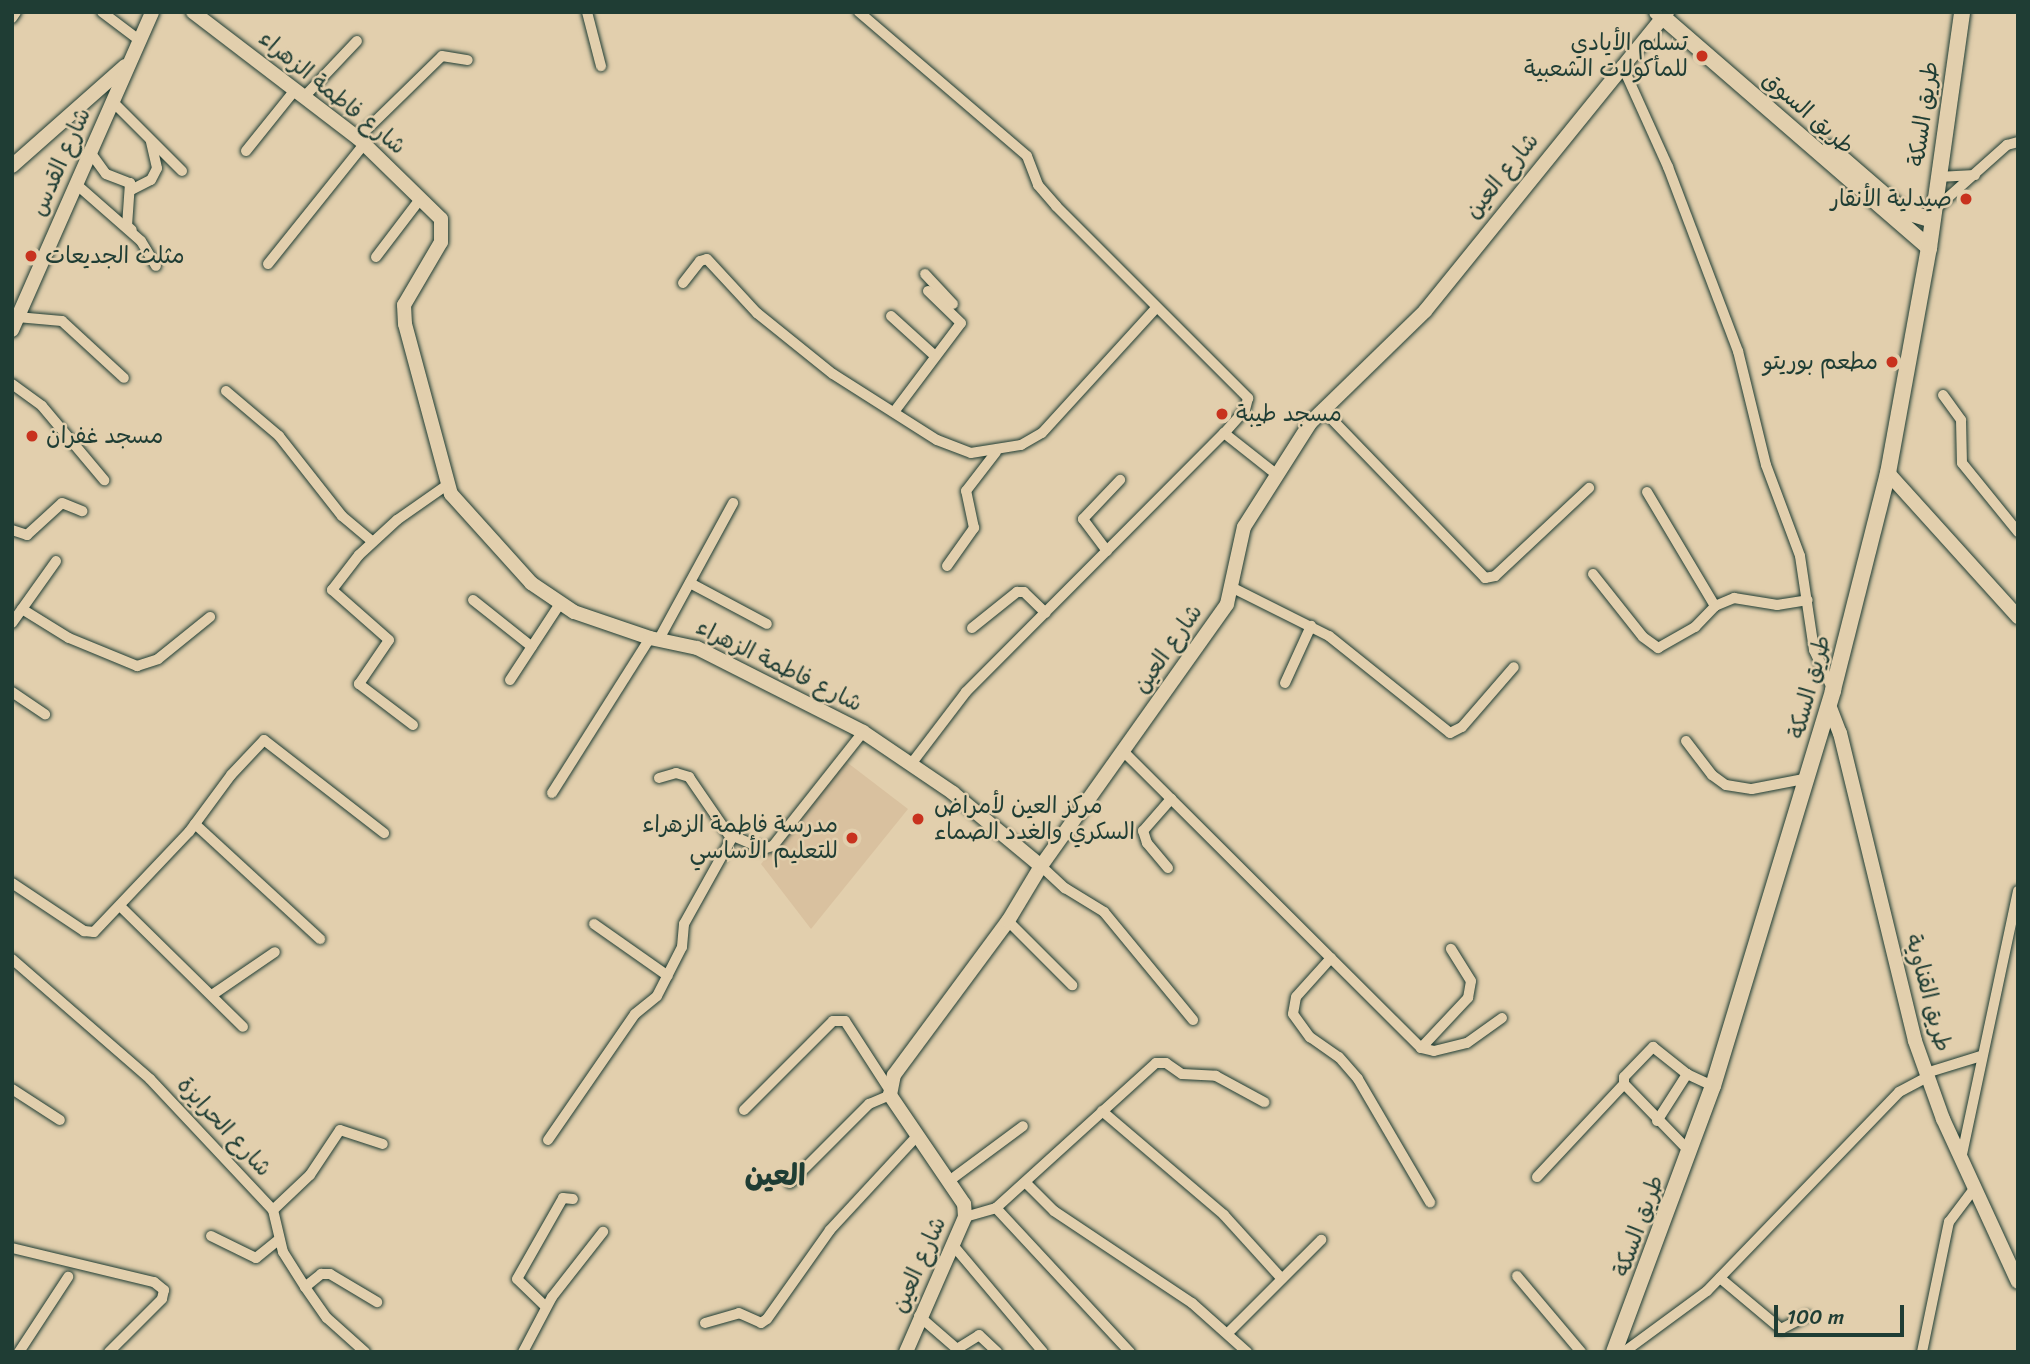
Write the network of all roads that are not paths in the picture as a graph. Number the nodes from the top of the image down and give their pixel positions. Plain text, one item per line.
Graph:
1 (16, 12) edge
2 (102, 12) edge
3 (152, 12) edge
4 (193, 12) edge
5 (587, 12) edge
6 (859, 12) edge
7 (1962, 12) edge
8 (1665, 14) edge
9 (12, 18) edge
10 (139, 40) junction
11 (357, 41) dead end
12 (468, 60) dead end
13 (129, 63) junction
14 (1622, 65) junction
15 (601, 66) dead end
16 (299, 94) junction
17 (112, 101) junction
18 (151, 139) junction
19 (361, 141) junction
20 (2018, 142) edge
21 (246, 151) dead end
22 (90, 152) junction
23 (13, 165) edge
24 (182, 171) dead end
25 (1975, 175) junction
26 (1938, 177) junction
27 (130, 183) junction
28 (76, 184) junction
29 (421, 198) junction
30 (1933, 215) junction
31 (141, 241) junction
32 (1929, 248) junction
33 (376, 257) dead end
34 (268, 264) dead end
35 (156, 266) dead end
36 (925, 274) dead end
37 (683, 283) dead end
38 (928, 291) dead end
39 (1156, 307) junction
40 (891, 316) dead end
41 (961, 323) junction
42 (15, 324) edge
43 (934, 355) junction
44 (124, 378) dead end
45 (12, 384) edge
46 (226, 391) dead end
47 (1943, 395) dead end
48 (1322, 409) junction
49 (894, 412) junction
50 (1224, 433) junction
51 (996, 452) junction
52 (1888, 473) junction
53 (1276, 474) junction
54 (104, 480) dead end
55 (1120, 480) dead end
56 (447, 485) junction
57 (1589, 488) dead end
58 (1647, 492) dead end
59 (733, 503) dead end
60 (82, 510) dead end
61 (12, 530) edge
62 (2018, 531) edge
63 (373, 542) junction
64 (1107, 551) junction
65 (56, 561) dead end
66 (947, 566) dead end
67 (1593, 574) dead end
68 (690, 583) junction
69 (1233, 588) junction
70 (473, 600) dead end
71 (1808, 600) junction
72 (559, 605) junction
73 (1715, 606) junction
74 (22, 609) junction
75 (1046, 613) junction
76 (210, 617) dead end
77 (2018, 617) edge
78 (12, 623) edge
79 (767, 624) dead end
80 (1311, 626) junction
81 (972, 628) dead end
82 (655, 639) junction
83 (532, 647) junction
84 (1514, 667) dead end
85 (510, 680) dead end
86 (1285, 682) dead end
87 (12, 692) edge
88 (1831, 698) junction
89 (44, 714) dead end
90 (413, 725) dead end
91 (863, 732) junction
92 (1686, 741) dead end
93 (1125, 753) junction
94 (912, 763) junction
95 (659, 778) dead end
96 (1809, 778) junction
97 (552, 793) dead end
98 (1171, 799) junction
99 (195, 824) junction
100 (384, 833) dead end
101 (731, 838) junction
102 (1041, 866) junction
103 (1168, 868) dead end
104 (12, 883) edge
105 (2018, 891) edge
106 (121, 907) junction
107 (1008, 921) junction
108 (594, 924) dead end
109 (320, 939) dead end
110 (1451, 949) dead end
111 (275, 952) dead end
112 (1331, 958) junction
113 (12, 959) edge
114 (668, 976) junction
115 (1072, 985) dead end
116 (212, 995) junction
117 (1502, 1018) dead end
118 (1193, 1020) dead end
119 (243, 1027) dead end
120 (1421, 1048) junction
121 (1981, 1056) junction
122 (1687, 1074) junction
123 (1927, 1075) junction
124 (1624, 1084) junction
125 (1713, 1086) junction
126 (12, 1089) edge
127 (889, 1092) junction
128 (1264, 1102) dead end
129 (744, 1110) dead end
130 (1102, 1111) junction
131 (60, 1120) dead end
132 (1657, 1121) junction
133 (1023, 1126) dead end
134 (917, 1136) junction
135 (548, 1140) dead end
136 (383, 1144) dead end
137 (1690, 1152) junction
138 (1961, 1159) junction
139 (1537, 1177) dead end
140 (949, 1181) junction
141 (790, 1183) dead end
142 (1026, 1183) junction
143 (1974, 1189) junction
144 (573, 1199) dead end
145 (1430, 1202) dead end
146 (996, 1208) junction
147 (273, 1210) junction
148 (965, 1217) junction
149 (603, 1232) dead end
150 (211, 1236) dead end
151 (278, 1240) junction
152 (1321, 1240) dead end
153 (952, 1244) junction
154 (12, 1248) edge
155 (1517, 1276) dead end
156 (68, 1278) dead end
157 (1720, 1278) junction
158 (1282, 1279) junction
159 (2018, 1282) edge
160 (304, 1287) junction
161 (376, 1303) dead end
162 (546, 1307) junction
163 (919, 1316) junction
164 (1807, 1316) dead end
165 (705, 1323) dead end
166 (1228, 1333) junction
167 (19, 1352) edge
168 (109, 1352) edge
169 (365, 1352) edge
170 (523, 1352) edge
171 (906, 1352) edge
172 (997, 1352) edge
173 (1043, 1352) edge
174 (1130, 1352) edge
175 (1247, 1352) edge
176 (1581, 1352) edge
177 (1614, 1352) edge
178 (1624, 1352) edge
179 (1922, 1352) edge

1 - 9 street
2 - 10 street
3 - 10 street, شارع القدس
4 - 16 street, شارع فاطمة الزهراء
5 - 15 street
6 - 39 street
7 - 26 main road, طريق السكة
8 - 14 street, شارع العين
8 - 30 main road, طريق السوق
8 - 32 main road, طريق السوق
10 - 13 street, شارع القدس
11 - 16 street
12 - 19 street
13 - 17 street, شارع القدس
13 - 23 street
14 - 48 street, شارع العين
14 - 71 street
16 - 19 street, شارع فاطمة الزهراء
16 - 21 street
17 - 18 street
17 - 22 street, شارع القدس
18 - 24 street
18 - 27 street
19 - 29 street, شارع فاطمة الزهراء
19 - 34 street
20 - 25 street
22 - 27 street
22 - 28 street, شارع القدس
25 - 26 street
25 - 30 street
26 - 30 main road, طريق السكة
27 - 31 street
28 - 31 street
28 - 42 street, شارع القدس
29 - 33 street
29 - 56 street, شارع فاطمة الزهراء
30 - 32 main road, طريق السكة
31 - 35 street
32 - 52 main road, طريق السكة
36 - 41 street
37 - 49 street
38 - 41 street
39 - 50 street
39 - 51 street
40 - 43 street
41 - 43 street
42 - 44 street
43 - 49 street
45 - 54 street
46 - 63 street
47 - 62 street
48 - 53 street, شارع العين
48 - 57 street
49 - 51 street
50 - 53 street
50 - 64 street
51 - 66 street
52 - 77 street
52 - 88 main road, طريق السكة
53 - 69 street, شارع العين
55 - 64 street
56 - 63 street
56 - 72 street, شارع فاطمة الزهراء
58 - 73 street
59 - 68 street
60 - 61 street
63 - 90 street
64 - 75 street
65 - 74 street
67 - 73 street
68 - 79 street
68 - 82 street
69 - 80 street
69 - 93 street, شارع العين
70 - 83 street
71 - 73 street
71 - 88 street
72 - 82 street, شارع فاطمة الزهراء
72 - 83 street
74 - 76 street
74 - 78 street
75 - 81 street
75 - 94 street
80 - 84 street
80 - 86 street
82 - 91 street, شارع فاطمة الزهراء
82 - 97 street
83 - 85 street
87 - 89 street
88 - 96 main road, طريق السكة
88 - 123 street, طريق القناوية
91 - 94 street, شارع فاطمة الزهراء
91 - 101 street
92 - 96 street
93 - 98 street
93 - 102 street, شارع العين
94 - 102 street, شارع فاطمة الزهراء
95 - 101 street
96 - 125 main road, طريق السكة
98 - 103 street
98 - 112 street
99 - 100 street
99 - 106 street
99 - 109 street
101 - 114 street
102 - 107 street, شارع العين
102 - 118 street
104 - 106 street
105 - 121 street
106 - 116 street
107 - 115 street
107 - 127 street, شارع العين
108 - 114 street
110 - 120 street
111 - 116 street
112 - 120 street
112 - 145 street
113 - 147 street, شارع الحرايزة
114 - 135 street
116 - 119 street
117 - 120 street
121 - 123 street
121 - 138 street
122 - 124 street
122 - 125 street
122 - 132 street
123 - 138 street, طريق القناوية
123 - 157 street
124 - 132 street
124 - 139 street
125 - 137 main road, طريق السكة
126 - 131 street
127 - 129 street
127 - 134 street, شارع العين
127 - 141 street
128 - 130 street
130 - 142 street
130 - 158 street
132 - 137 street
133 - 140 street
134 - 140 street, شارع العين
134 - 165 street
136 - 147 street
137 - 177 main road, طريق السكة
138 - 143 street, طريق القناوية
140 - 148 street, شارع العين
142 - 146 street
142 - 166 street
143 - 159 street, طريق القناوية
143 - 179 street
144 - 162 street
146 - 148 street
146 - 174 street
147 - 151 street, شارع الحرايزة
148 - 153 street, شارع العين
149 - 162 street
150 - 151 street
151 - 160 street, شارع الحرايزة
152 - 158 street
153 - 163 street, شارع العين
153 - 173 street
154 - 168 street
155 - 176 street
156 - 167 street
157 - 164 street
157 - 178 street
158 - 166 street
160 - 161 street
160 - 169 street, شارع الحرايزة
162 - 170 street
163 - 171 street, شارع العين
163 - 172 street
166 - 175 street

